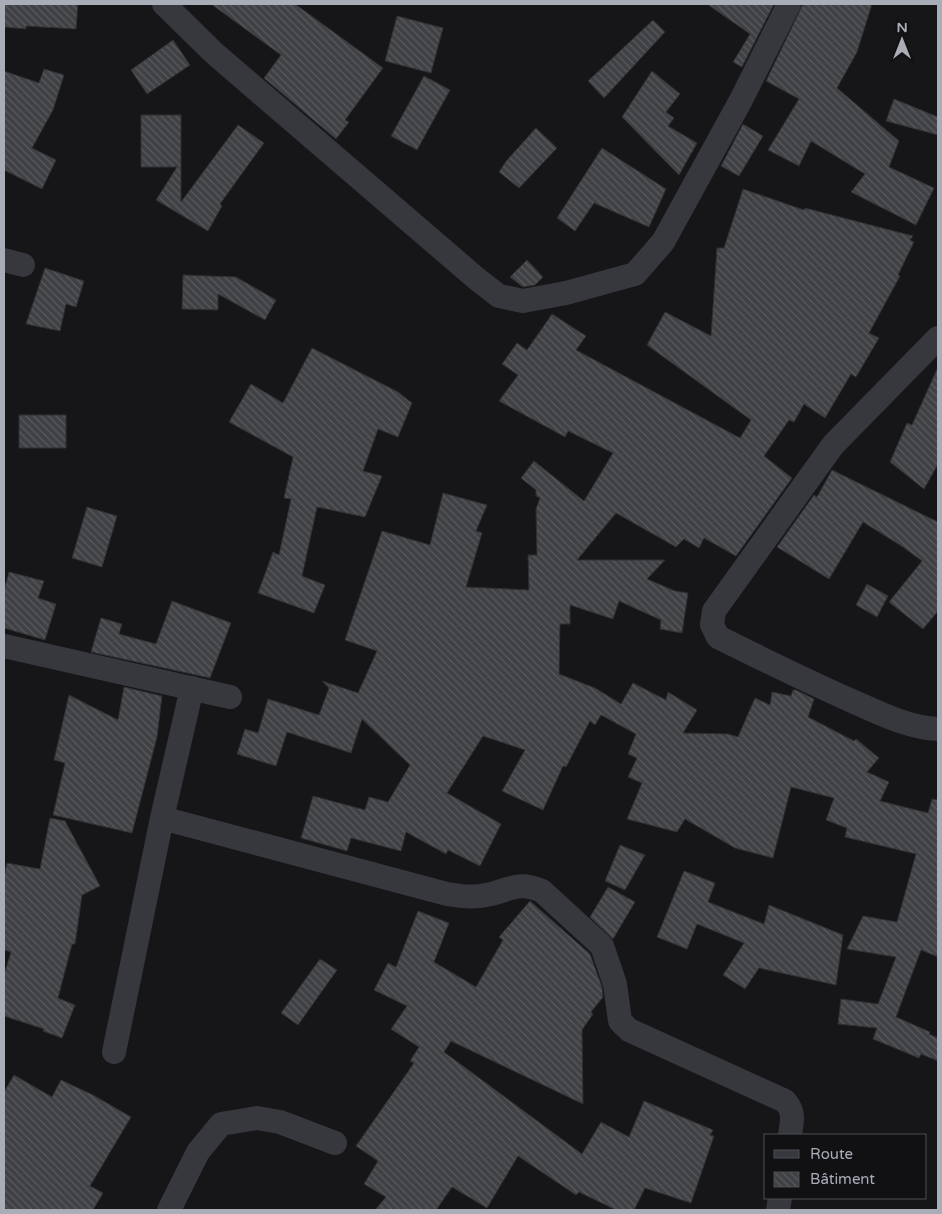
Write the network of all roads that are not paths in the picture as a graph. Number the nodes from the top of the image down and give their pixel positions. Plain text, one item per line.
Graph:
1 (164, 4) edge
2 (789, 4) edge
3 (938, 338) edge
4 (4, 646) edge
5 (192, 688) junction
6 (230, 697) dead end
7 (938, 729) edge
8 (162, 818) junction
9 (114, 1052) dead end
10 (790, 1134) edge
11 (334, 1143) dead end
12 (169, 1210) edge

1 - 2 street
3 - 7 street
4 - 5 street
5 - 6 street
5 - 8 street
8 - 9 street
8 - 10 street
11 - 12 street

